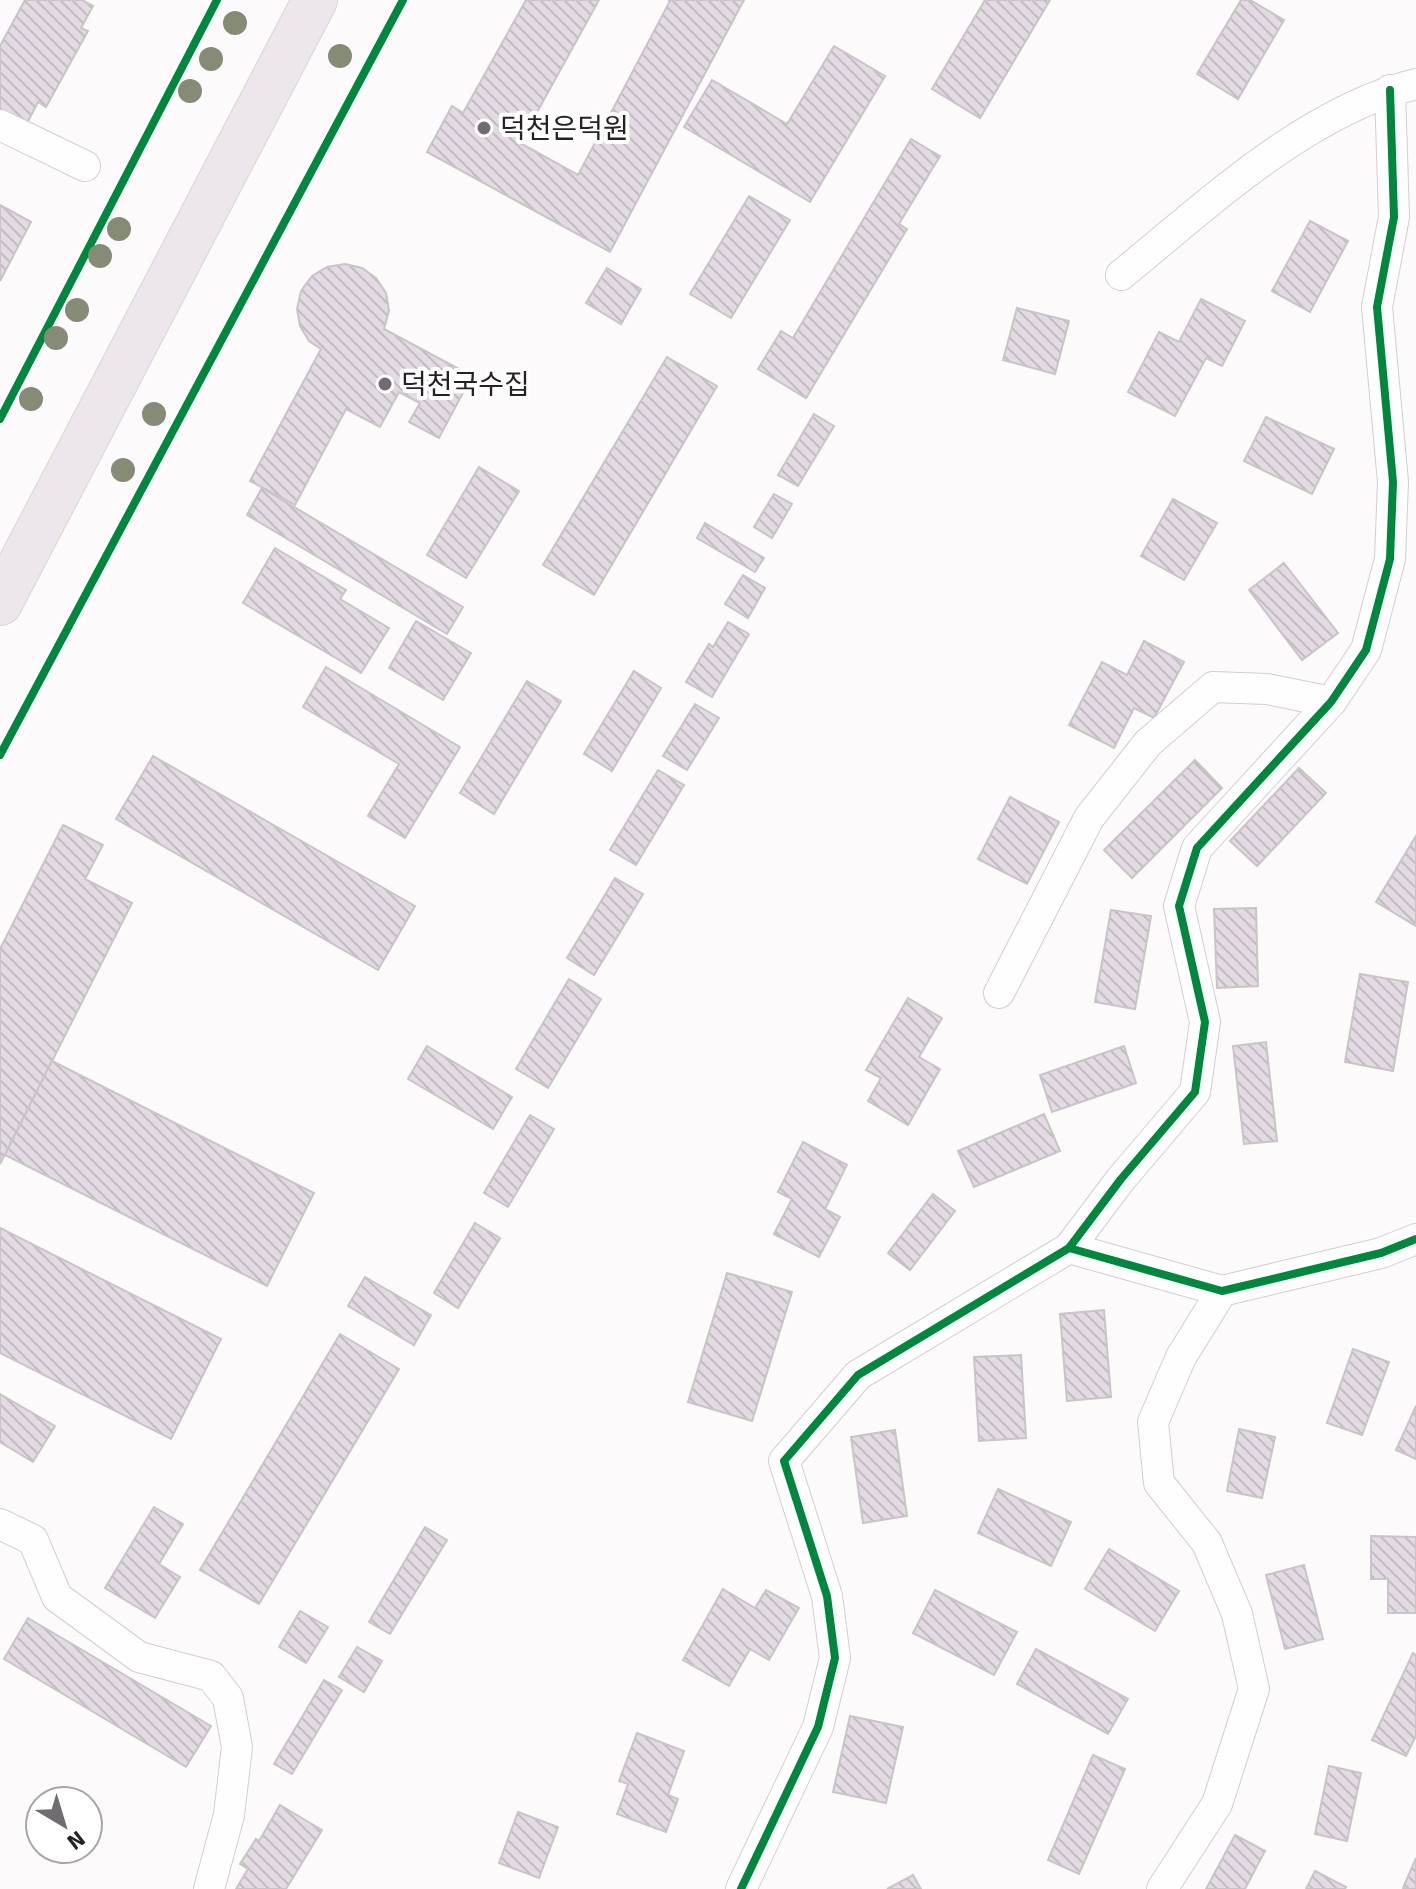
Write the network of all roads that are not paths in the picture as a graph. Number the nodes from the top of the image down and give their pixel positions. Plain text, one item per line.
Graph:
1 (315, 0) edge
2 (1403, 87) edge
3 (0, 125) edge
4 (85, 166) dead end
5 (1121, 275) dead end
6 (0, 603) edge
7 (1331, 702) junction
8 (999, 993) dead end
9 (1416, 1239) edge
10 (1069, 1248) junction
11 (1222, 1291) junction
12 (0, 1524) edge
13 (209, 1889) edge
14 (741, 1889) edge
15 (1162, 1889) edge

1 - 6 main road
2 - 5 street
2 - 7 street
3 - 4 street
7 - 8 street
7 - 10 street
9 - 11 street
10 - 11 street
10 - 14 street
11 - 15 street
12 - 13 street

